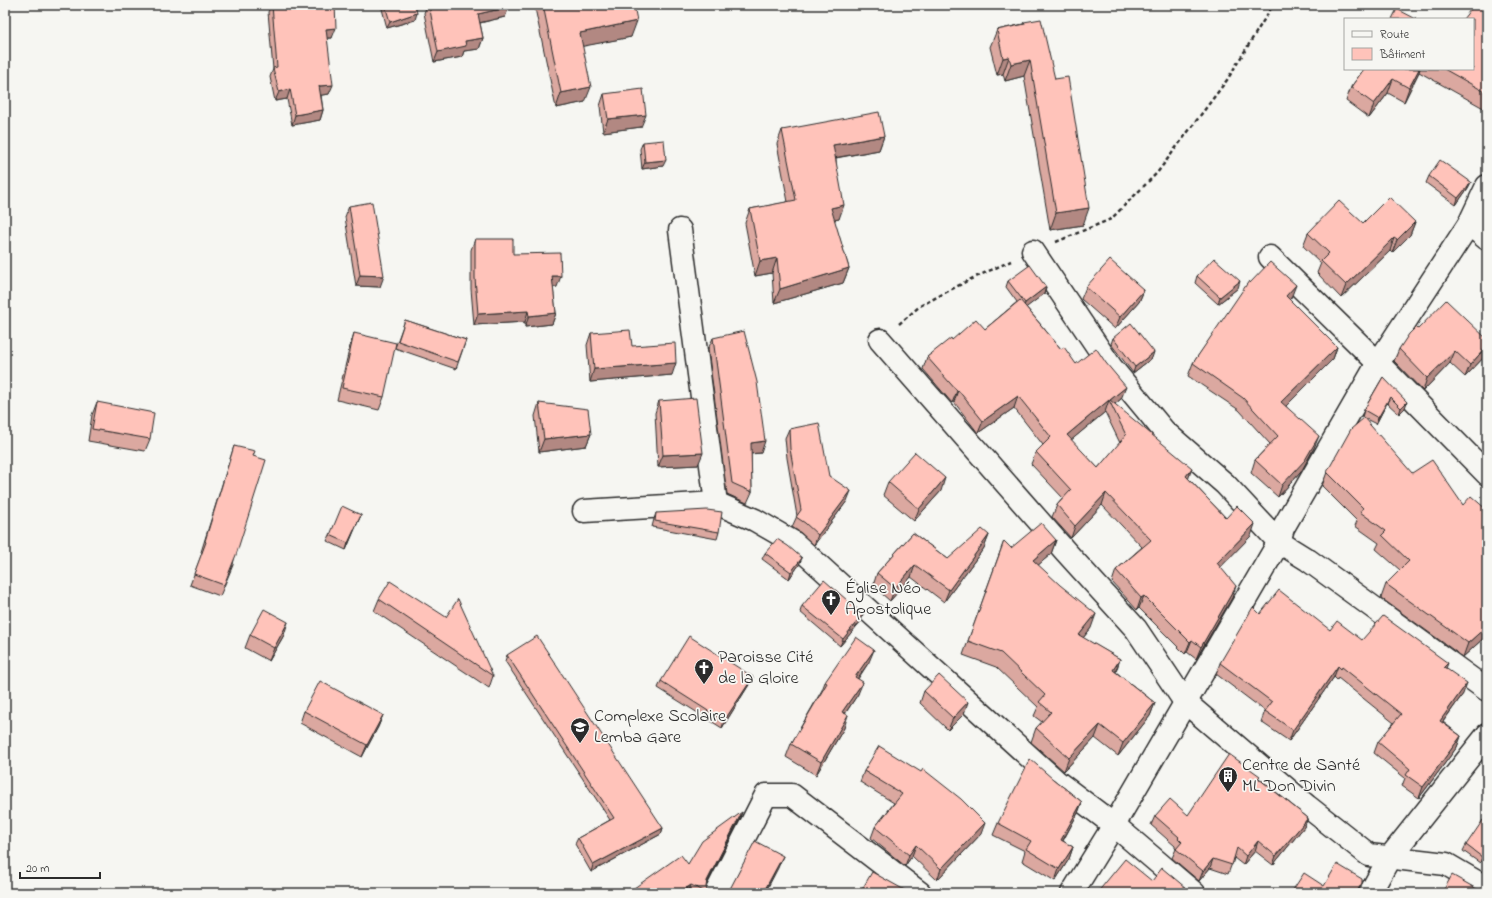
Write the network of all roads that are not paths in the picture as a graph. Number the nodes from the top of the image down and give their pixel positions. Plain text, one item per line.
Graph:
1 (1487, 186) edge
2 (1469, 224) junction
3 (680, 230) dead end
4 (1487, 239) edge
5 (1033, 251) road end
6 (1270, 257) dead end
7 (880, 340) road end
8 (1378, 363) junction
9 (1487, 474) edge
10 (716, 503) junction
11 (584, 511) dead end
12 (1279, 542) junction
13 (1487, 690) edge
14 (1185, 702) junction
15 (1487, 735) edge
16 (1114, 825) junction
17 (1390, 857) junction
18 (1487, 888) edge
19 (716, 893) edge
20 (920, 893) edge
21 (1072, 893) edge
22 (1194, 893) edge
23 (1370, 893) edge

1 - 2 street
2 - 4 street
2 - 8 street
3 - 10 street
5 - 12 street
6 - 8 street
7 - 14 street
8 - 9 street
8 - 12 street
10 - 11 street
10 - 16 street
12 - 13 street
12 - 14 street
14 - 16 street
14 - 17 street
15 - 17 street
16 - 21 street
16 - 22 street
17 - 18 street
17 - 23 street
19 - 20 street

